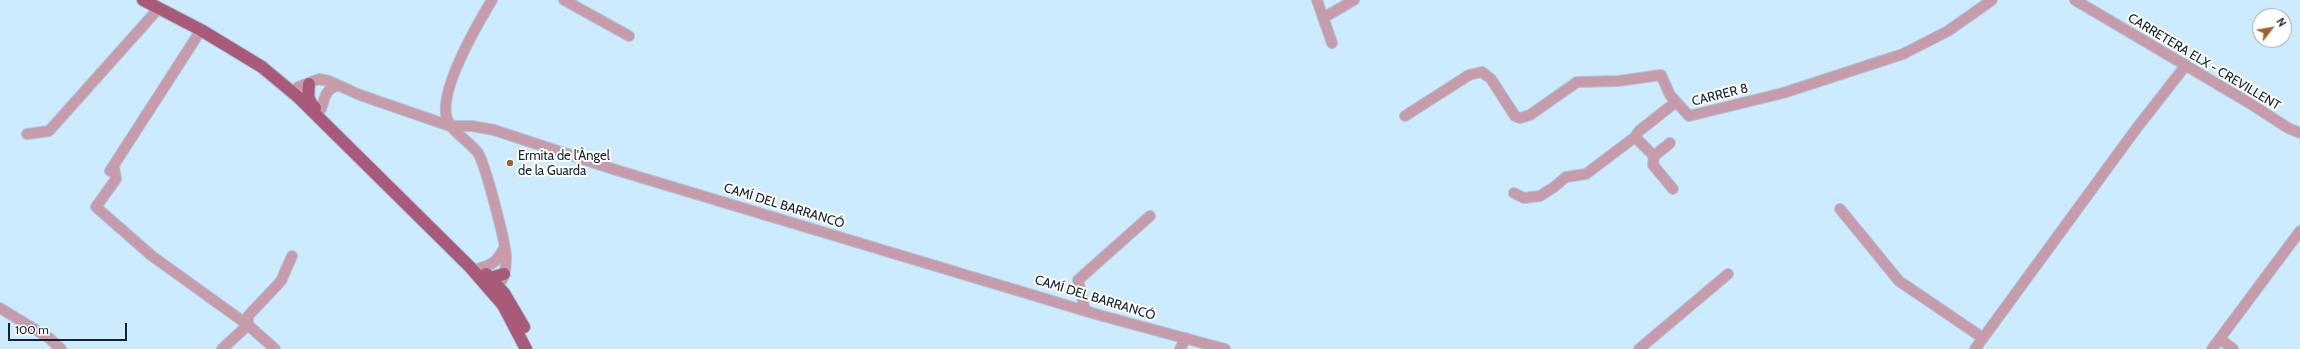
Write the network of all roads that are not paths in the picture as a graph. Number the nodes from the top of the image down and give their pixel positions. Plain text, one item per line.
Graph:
1 (143, 0) edge
2 (492, 0) edge
3 (564, 0) edge
4 (1317, 0) edge
5 (1354, 0) edge
6 (1992, 0) edge
7 (2075, 0) edge
8 (160, 8) junction
9 (1323, 18) junction
10 (201, 30) junction
11 (629, 36) dead end
12 (1332, 43) dead end
13 (2186, 65) junction
14 (273, 75) junction
15 (333, 87) junction
16 (307, 90) junction
17 (1676, 102) junction
18 (321, 110) junction
19 (1406, 116) dead end
20 (450, 126) junction
21 (2300, 133) edge
22 (27, 134) dead end
23 (1635, 137) junction
24 (1670, 143) dead end
25 (1654, 156) junction
26 (361, 159) junction
27 (1673, 189) dead end
28 (1514, 193) dead end
29 (1840, 209) dead end
30 (1150, 216) dead end
31 (2300, 231) edge
32 (504, 248) junction
33 (292, 256) dead end
34 (462, 260) junction
35 (492, 265) junction
36 (480, 268) junction
37 (504, 274) junction
38 (1728, 274) dead end
39 (490, 278) junction
40 (498, 287) junction
41 (0, 308) edge
42 (1085, 310) junction
43 (248, 325) junction
44 (1186, 338) junction
45 (1983, 338) junction
46 (2220, 339) junction
47 (524, 344) edge
48 (61, 349) edge
49 (222, 349) edge
50 (275, 349) edge
51 (532, 349) edge
52 (1180, 349) edge
53 (1225, 349) edge
54 (1639, 349) edge
55 (1975, 349) edge
56 (2212, 349) edge
57 (2233, 349) edge

1 - 8 main road
2 - 20 street
3 - 11 street
4 - 9 street
5 - 9 street
6 - 17 street, CARRER 8
7 - 13 street, CARRETERA ELX - CREVILLENT
8 - 10 main road
8 - 22 street
9 - 12 street
10 - 14 main road
10 - 16 main road
10 - 43 street
13 - 21 street, CARRETERA ELX - CREVILLENT
13 - 45 street
14 - 16 main road
14 - 26 main road
15 - 16 street, CAMÍ DEL BARRANCÓ
15 - 18 street
15 - 20 street, CAMÍ DEL BARRANCÓ
16 - 18 main road
16 - 26 main road
17 - 19 street, CARRER 8
17 - 23 street
18 - 36 main road
20 - 32 street
20 - 42 street, CAMÍ DEL BARRANCÓ
23 - 25 street
23 - 28 street
24 - 25 street
25 - 27 street
26 - 34 main road
29 - 45 street
30 - 42 street
31 - 46 street
32 - 35 street
32 - 37 street
33 - 43 street
34 - 39 main road
34 - 47 main road
35 - 36 street
35 - 39 main road
36 - 39 main road
37 - 39 main road
37 - 40 street
38 - 54 street
39 - 40 main road
39 - 47 main road
40 - 51 main road
41 - 48 street
42 - 44 street, CAMÍ DEL BARRANCÓ
43 - 49 street
43 - 50 street
44 - 52 street
44 - 53 street, CAMÍ DEL BARRANCÓ
45 - 55 street
46 - 56 street
46 - 57 street

